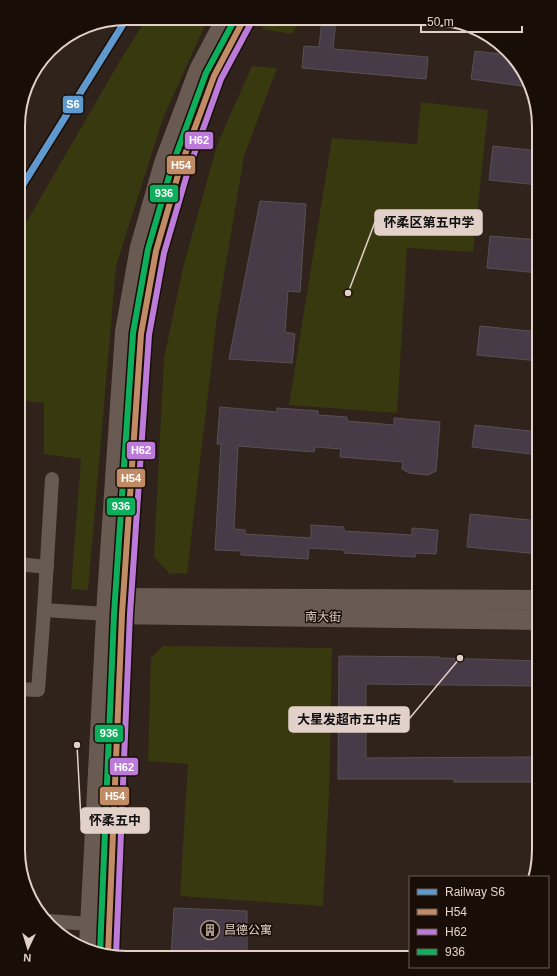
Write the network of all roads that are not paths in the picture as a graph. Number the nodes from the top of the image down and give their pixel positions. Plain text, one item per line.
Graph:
1 (223, 25) edge
2 (241, 25) edge
3 (52, 479) dead end
4 (25, 565) edge
5 (47, 567) junction
6 (532, 600) edge
7 (115, 606) junction
8 (44, 610) junction
9 (532, 620) edge
10 (25, 689) edge
11 (56, 922) edge
12 (90, 924) junction
13 (89, 943) edge
14 (108, 949) edge

1 - 7 main road
2 - 7 main road
3 - 5 street
4 - 5 street
5 - 8 street
6 - 7 main road, 南大街
7 - 8 street
7 - 9 main road, 南大街
7 - 12 main road
7 - 14 main road
8 - 10 street
11 - 12 street
12 - 13 main road

